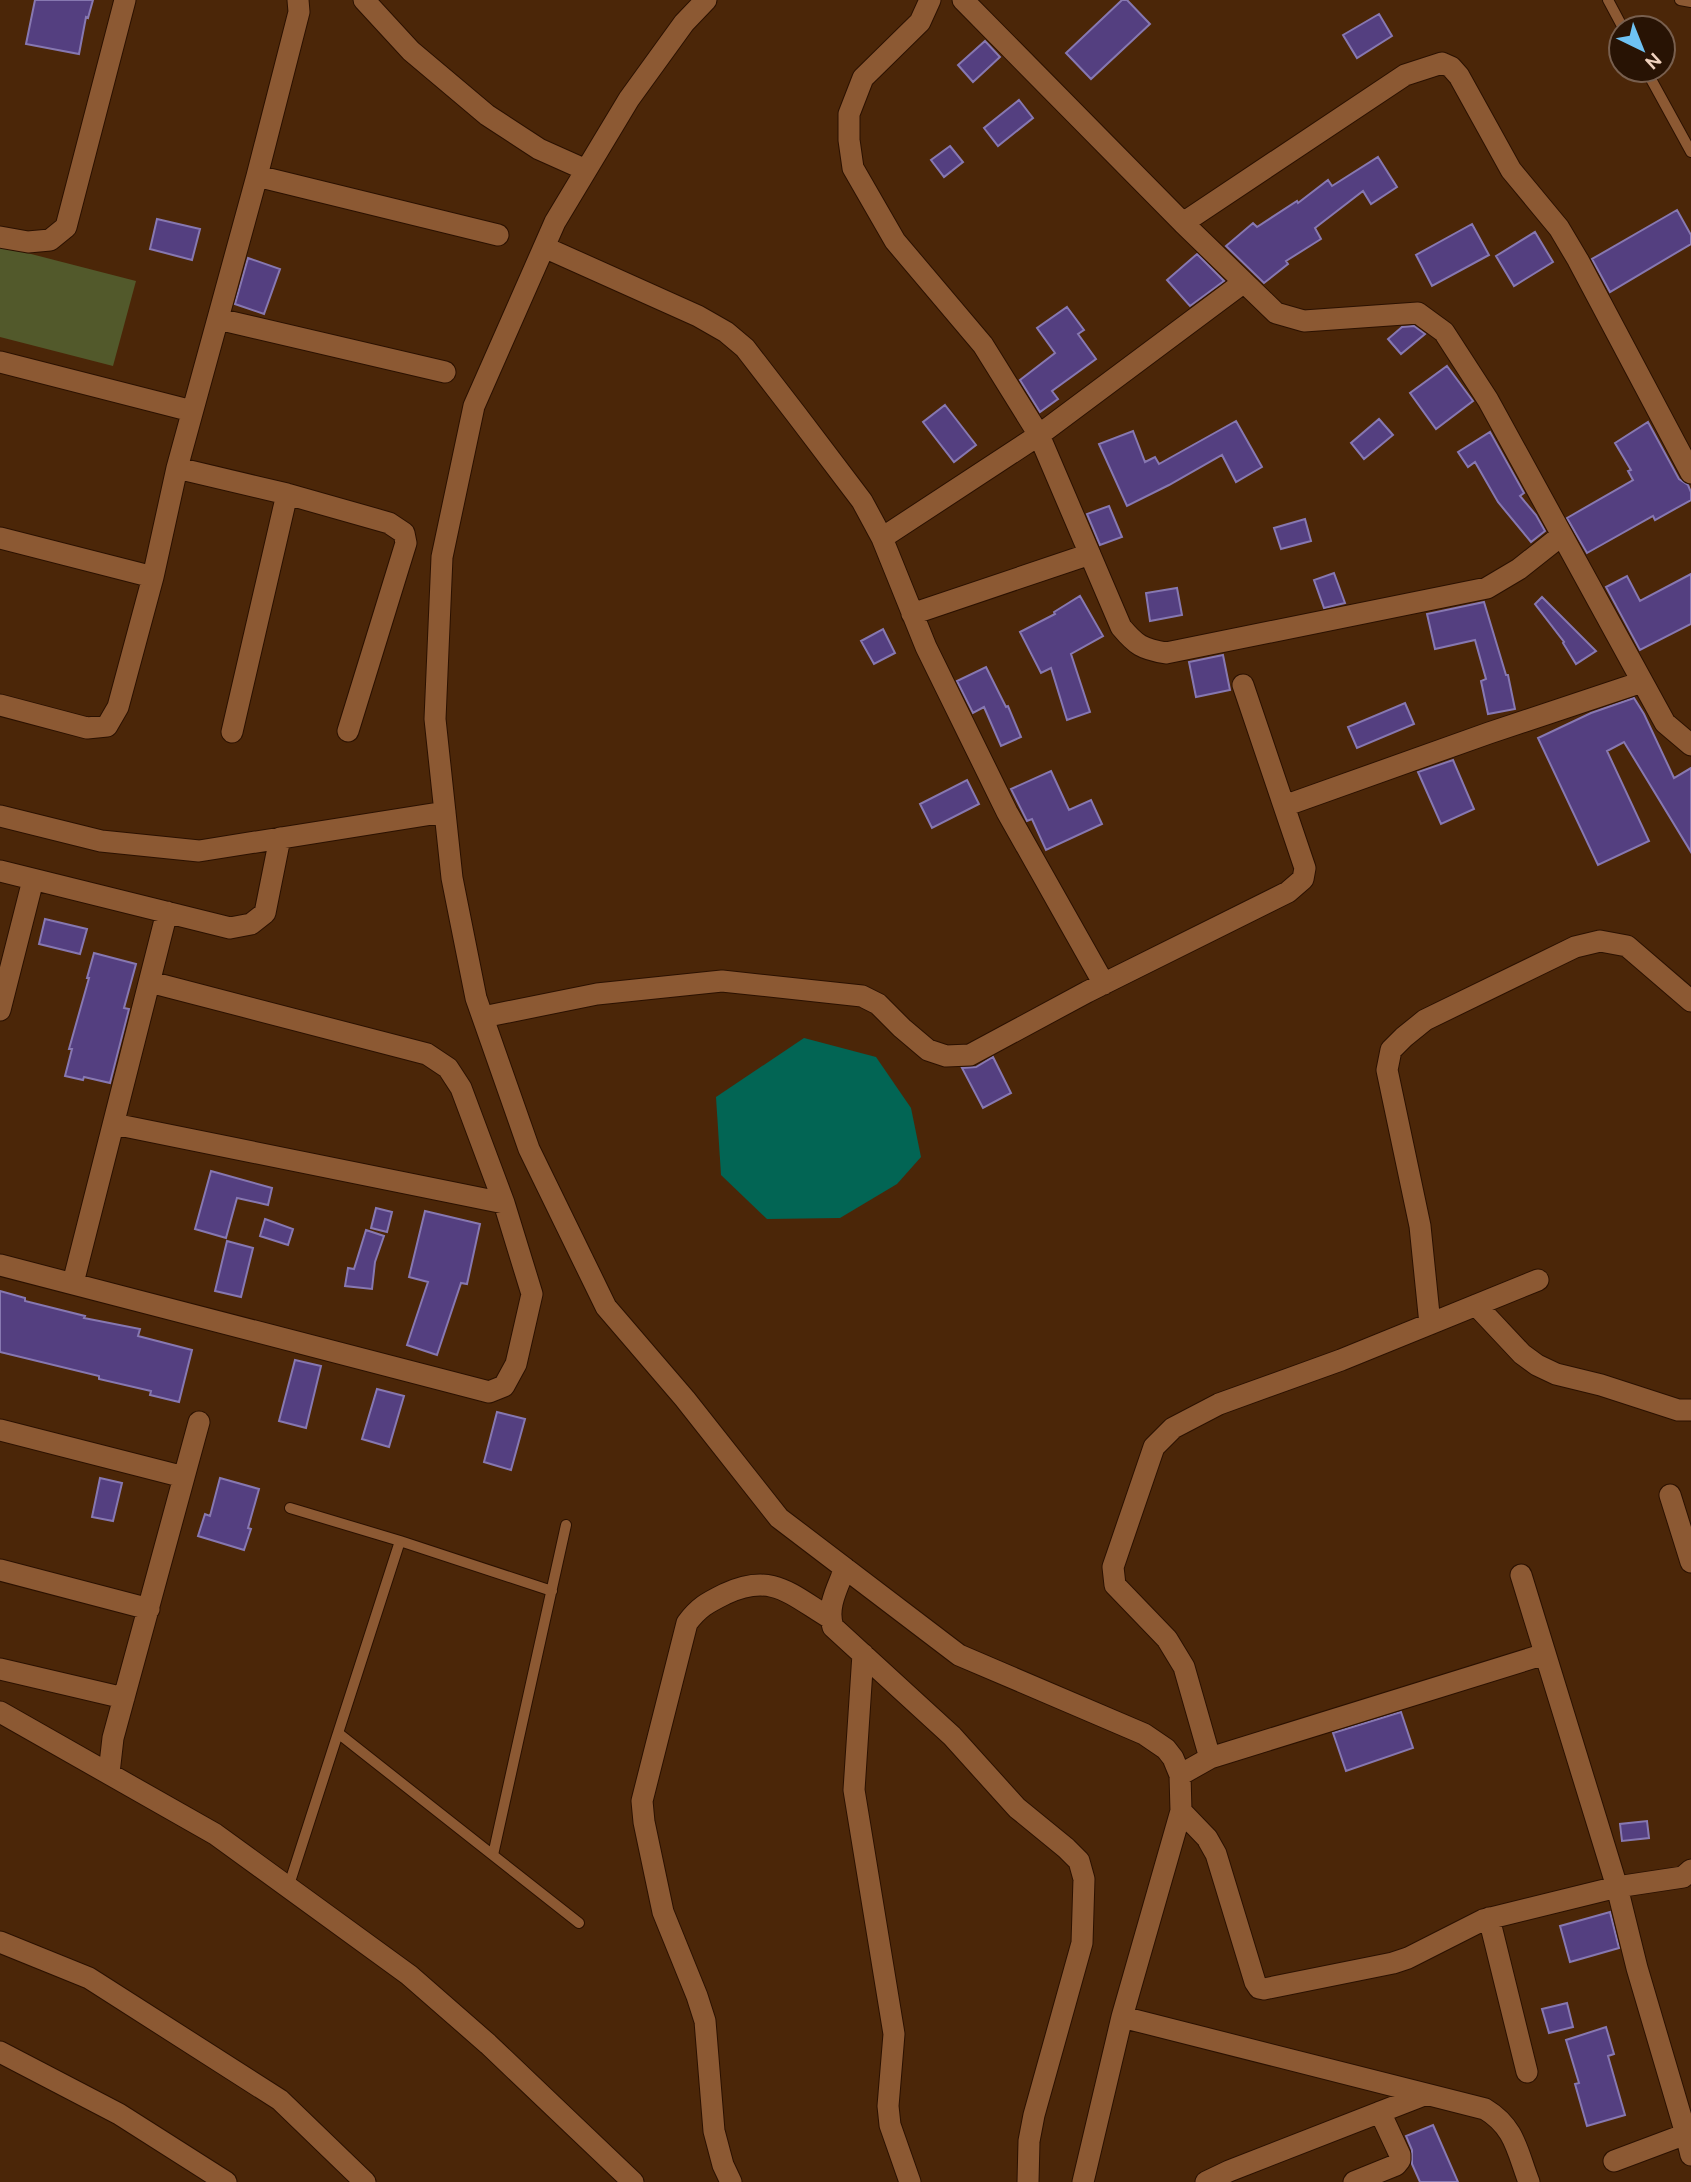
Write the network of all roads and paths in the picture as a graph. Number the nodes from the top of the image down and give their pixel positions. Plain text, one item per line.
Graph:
1 (125, 0) edge
2 (298, 0) edge
3 (364, 0) edge
4 (706, 0) edge
5 (930, 0) edge
6 (963, 0) edge
7 (1680, 0) edge
8 (1691, 2) edge
9 (1654, 84) edge
10 (1691, 152) edge
11 (586, 170) junction
12 (257, 176) junction
13 (1183, 223) junction
14 (498, 235) dead end
15 (0, 237) edge
16 (544, 247) junction
17 (1244, 282) junction
18 (218, 319) junction
19 (0, 362) edge
20 (445, 372) dead end
21 (192, 411) junction
22 (1039, 435) junction
23 (177, 468) junction
24 (1691, 473) edge
25 (288, 494) junction
26 (1562, 535) junction
27 (0, 538) edge
28 (882, 538) junction
29 (1090, 554) junction
30 (153, 577) junction
31 (912, 614) junction
32 (1642, 682) junction
33 (1243, 685) dead end
34 (0, 705) edge
35 (348, 730) dead end
36 (232, 732) dead end
37 (1691, 745) edge
38 (1284, 806) junction
39 (445, 813) junction
40 (0, 816) edge
41 (280, 838) junction
42 (0, 871) edge
43 (33, 880) junction
44 (167, 912) junction
45 (150, 982) junction
46 (1104, 984) junction
47 (1691, 1001) edge
48 (0, 1010) edge
49 (483, 1017) junction
50 (114, 1124) junction
51 (504, 1203) junction
52 (0, 1265) edge
53 (1538, 1280) dead end
54 (73, 1283) junction
55 (1476, 1305) junction
56 (1430, 1324) junction
57 (1691, 1410) edge
58 (199, 1422) dead end
59 (0, 1430) edge
60 (184, 1477) junction
61 (1670, 1495) dead end
62 (290, 1508) dead end
63 (566, 1525) dead end
64 (400, 1541) junction
65 (1691, 1562) edge
66 (845, 1568) junction
67 (0, 1570) edge
68 (1521, 1575) dead end
69 (552, 1591) junction
70 (149, 1609) junction
71 (830, 1618) junction
72 (863, 1654) junction
73 (1545, 1654) junction
74 (0, 1670) edge
75 (124, 1698) junction
76 (0, 1712) edge
77 (338, 1733) junction
78 (1210, 1758) junction
79 (109, 1773) junction
80 (1180, 1775) junction
81 (1181, 1811) junction
82 (493, 1855) junction
83 (1691, 1870) edge
84 (1617, 1887) junction
85 (288, 1888) junction
86 (1489, 1918) junction
87 (579, 1923) dead end
88 (0, 1942) edge
89 (1122, 2017) junction
90 (0, 2052) edge
91 (1527, 2072) dead end
92 (1424, 2095) junction
93 (1380, 2112) junction
94 (1689, 2140) edge
95 (1614, 2161) dead end
96 (1232, 2176) edge
97 (1526, 2178) edge
98 (226, 2182) edge
99 (365, 2182) edge
100 (633, 2182) edge
101 (731, 2182) edge
102 (910, 2182) edge
103 (1028, 2182) edge
104 (1083, 2182) edge
105 (1206, 2182) edge
106 (1354, 2182) edge

1 - 15 street
2 - 12 street
3 - 11 street
4 - 11 street
5 - 22 street
6 - 13 street
7 - 8 lane
9 - 10 lane
11 - 16 street
12 - 14 street
12 - 18 street
13 - 17 street
13 - 24 street
16 - 28 street
16 - 39 street
17 - 22 street
17 - 26 street
18 - 20 street
18 - 21 street
19 - 21 street
21 - 23 street
22 - 28 street
22 - 29 street
23 - 25 street
23 - 30 street
25 - 35 street
25 - 36 street
26 - 29 street
26 - 32 street
27 - 30 street
28 - 31 street
29 - 31 street
30 - 34 street
31 - 46 street
32 - 37 street
32 - 38 street
33 - 38 street
38 - 46 street
39 - 41 street
39 - 49 street
40 - 41 street
41 - 44 street
42 - 43 street
43 - 44 street
43 - 48 street
44 - 45 street
45 - 50 street
45 - 51 street
46 - 49 street
47 - 56 street
49 - 66 street
50 - 51 street
50 - 54 street
51 - 54 street
52 - 54 street
53 - 55 street
55 - 56 street
55 - 57 street
56 - 78 street
58 - 60 street
59 - 60 street
60 - 70 street
61 - 65 street
62 - 64 lane
63 - 69 lane
64 - 69 lane
64 - 77 lane
66 - 71 street
66 - 80 street
67 - 70 street
68 - 73 street
69 - 82 lane
70 - 75 street
71 - 72 street
71 - 101 street
72 - 102 street
72 - 103 street
73 - 78 street
73 - 84 street
74 - 75 street
75 - 79 street
76 - 79 street
77 - 82 lane
77 - 85 lane
78 - 80 street
79 - 85 street
80 - 81 street
81 - 86 street
81 - 89 street
82 - 87 lane
83 - 84 street
84 - 86 street
84 - 94 street
85 - 100 street
86 - 91 street
88 - 99 street
89 - 92 street
89 - 104 street
90 - 98 street
92 - 93 street
92 - 97 street
93 - 96 street
93 - 106 street
94 - 95 street
96 - 105 street

